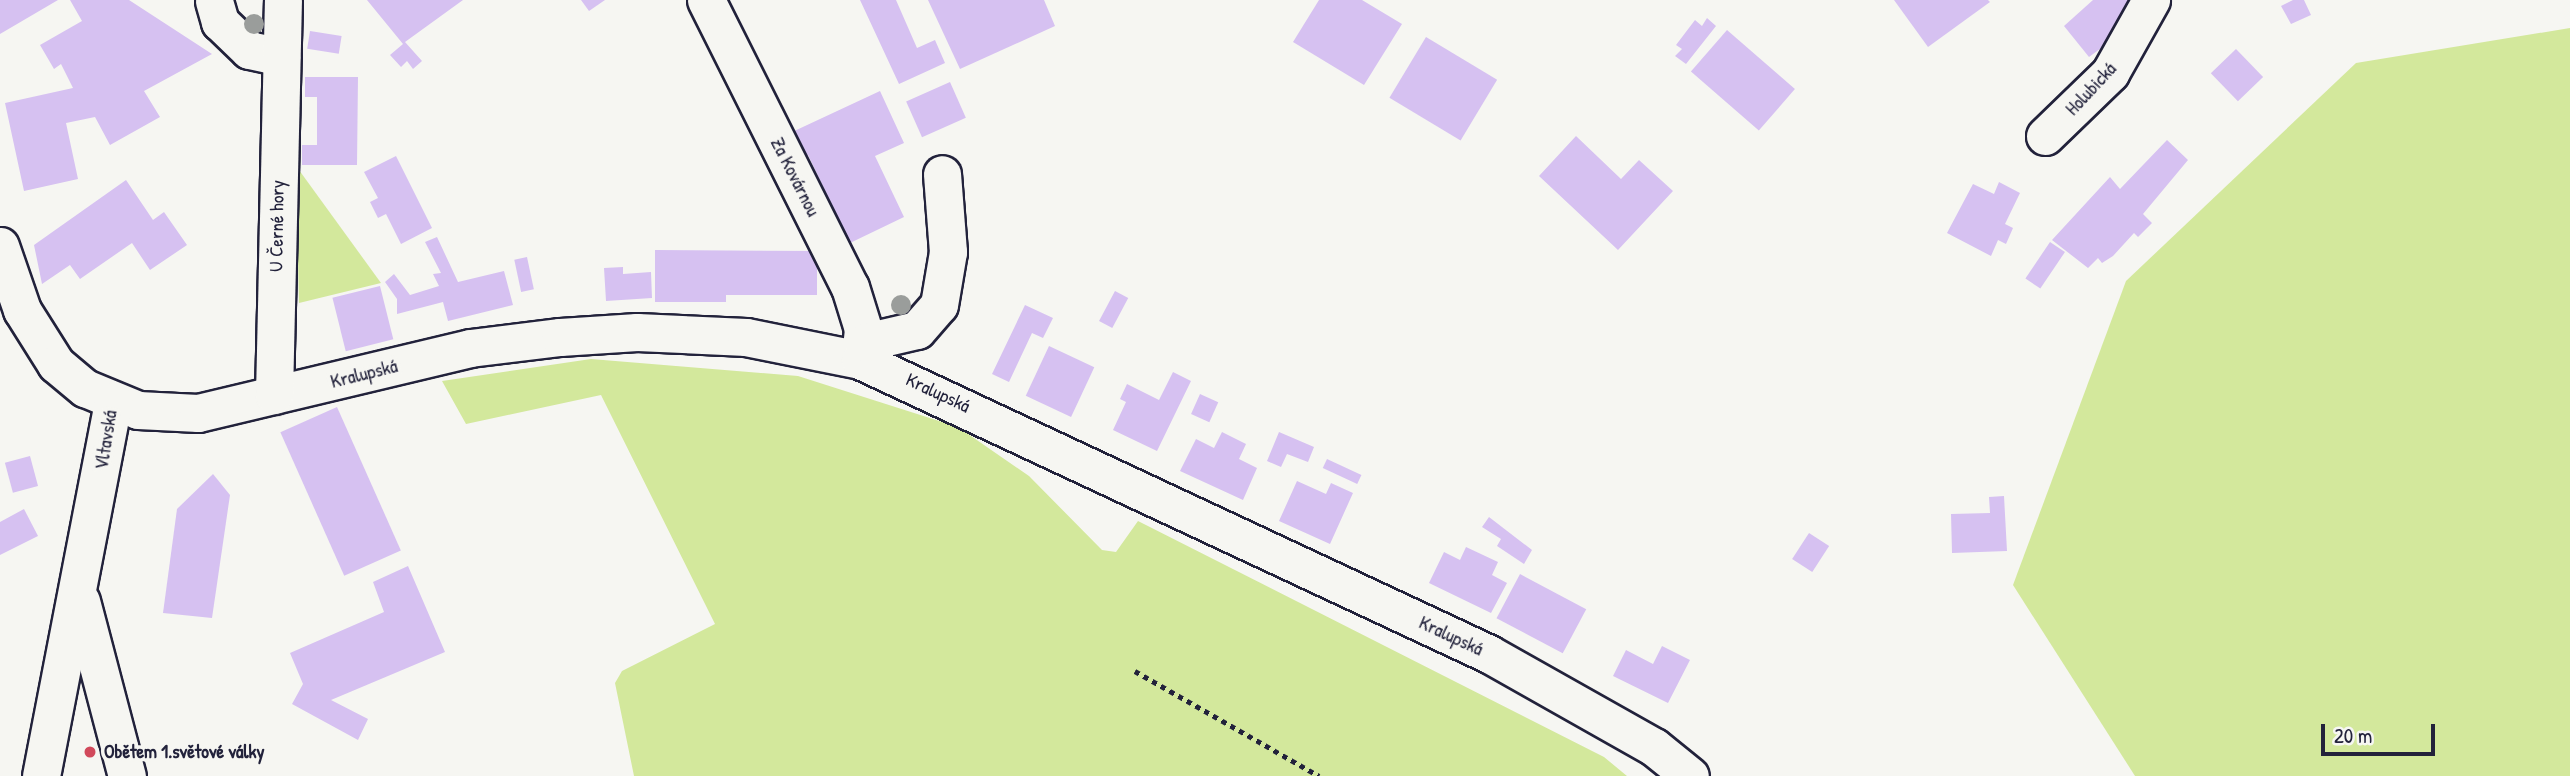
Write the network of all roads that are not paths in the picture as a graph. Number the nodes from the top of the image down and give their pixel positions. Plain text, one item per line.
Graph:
1 (212, 0) edge
2 (283, 0) edge
3 (706, 0) edge
4 (2151, 0) edge
5 (281, 57) junction
6 (2045, 136) dead end
7 (942, 174) dead end
8 (0, 246) edge
9 (866, 327) junction
10 (274, 395) junction
11 (113, 401) junction
12 (79, 593) junction
13 (41, 776) edge
14 (127, 776) edge
15 (1690, 776) edge

1 - 5 street
2 - 5 street, U Černé hory
3 - 9 street, Za Kovárnou
4 - 6 street, Holubická
5 - 10 street, U Černé hory
7 - 9 street
8 - 11 street, Vltavská
9 - 10 street, Kralupská
9 - 15 street, Kralupská
10 - 11 street, Kralupská
11 - 12 street, Vltavská
12 - 13 street, Vltavská
12 - 14 street, Vltavská

